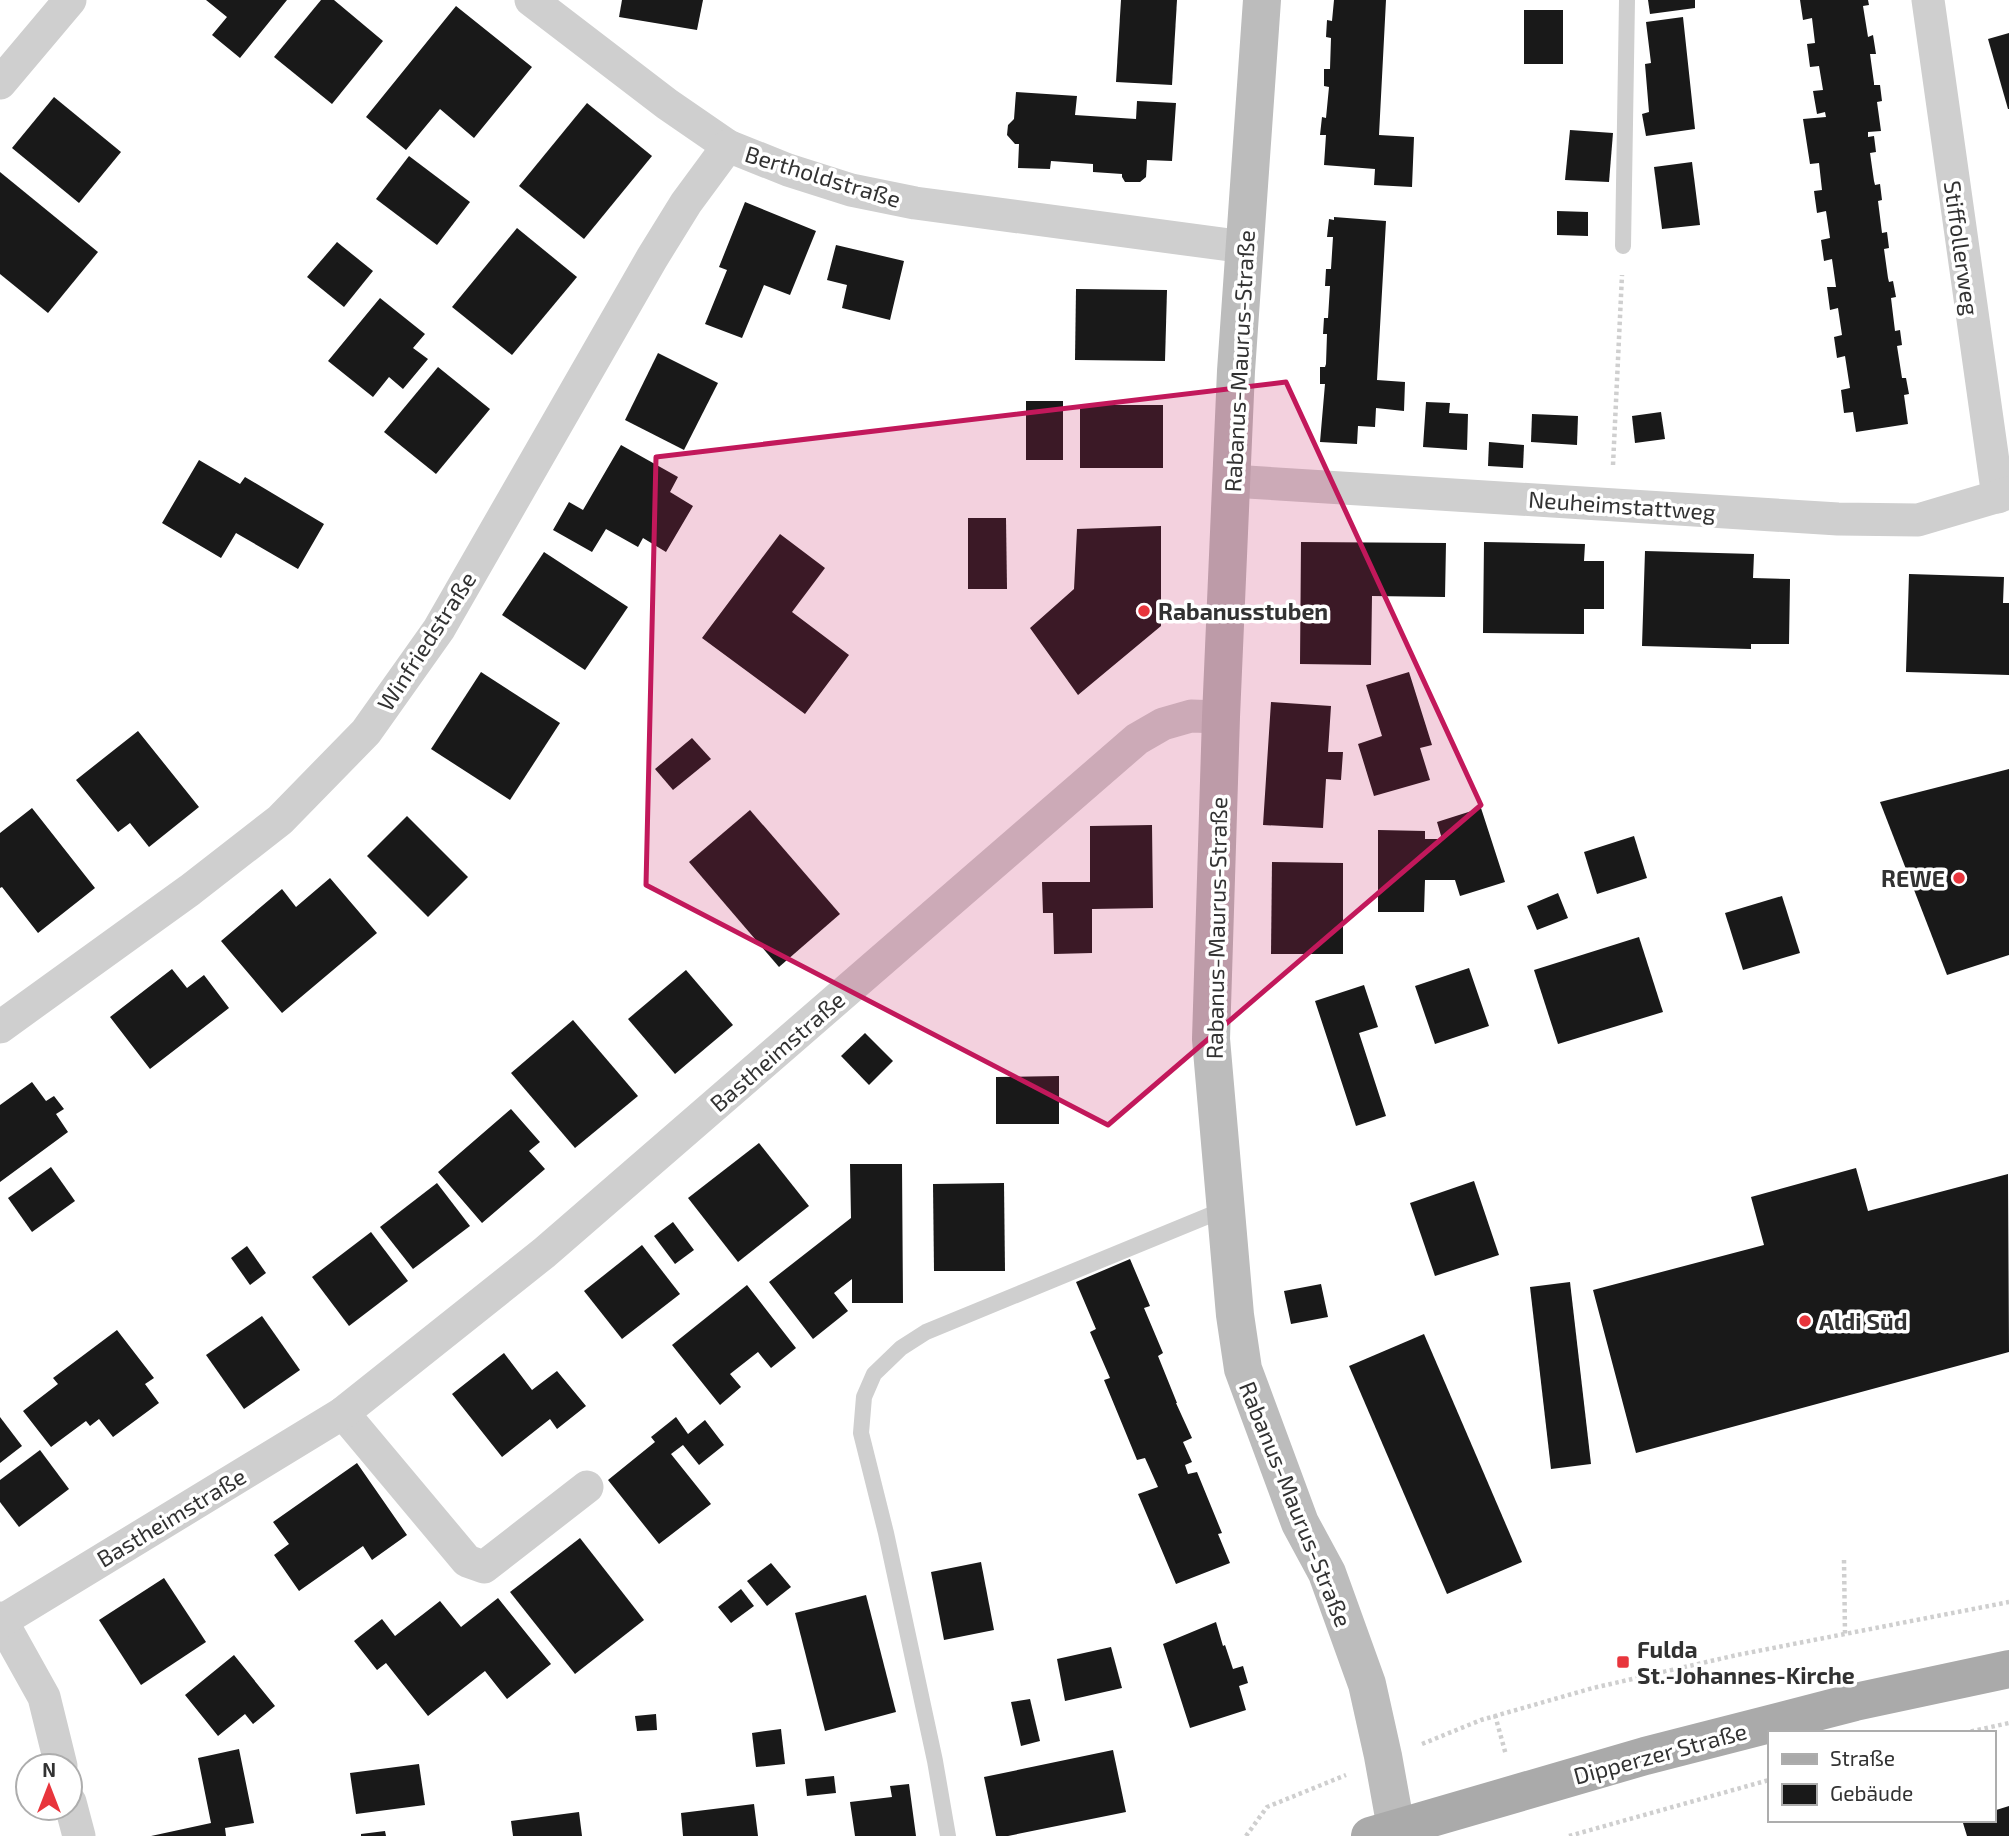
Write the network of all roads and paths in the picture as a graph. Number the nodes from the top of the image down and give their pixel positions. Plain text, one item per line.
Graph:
1 (70, 0) edge
2 (531, 0) edge
3 (1262, 0) edge
4 (1627, 0) edge
5 (1928, 0) edge
6 (0, 83) edge
7 (728, 146) junction
8 (1623, 246) joint
9 (1245, 247) junction
10 (1231, 481) junction
11 (2003, 495) edge
12 (1611, 505) junction
13 (1221, 717) junction
14 (0, 1027) edge
15 (1225, 1209) junction
16 (343, 1413) junction
17 (587, 1487) dead end
18 (1843, 1560) dead end
19 (2009, 1602) edge
20 (1, 1620) edge
21 (1845, 1634) junction
22 (2009, 1669) edge
23 (1528, 1706) dead end
24 (1495, 1715) dead end
25 (2009, 1723) edge
26 (1973, 1731) edge
27 (58, 1752) edge
28 (1506, 1755) dead end
29 (1768, 1780) edge
30 (1267, 1807) dead end
31 (1388, 1833) edge
32 (948, 1836) edge
33 (1246, 1836) edge
34 (1569, 1836) edge

1 - 6 street
2 - 7 street, Bertholdstraße
3 - 9 main road, Rabanus-Maurus-Straße
4 - 8 lane
5 - 11 street, Stiffollerweg
7 - 9 street, Bertholdstraße
7 - 14 street, Winfriedstraße
8 - 12 path
9 - 10 main road, Rabanus-Maurus-Straße
10 - 12 street, Neuheimstattweg
10 - 13 main road, Rabanus-Maurus-Straße
11 - 12 street, Neuheimstattweg
13 - 15 main road, Rabanus-Maurus-Straße
13 - 16 street, Bastheimstraße
15 - 31 main road, Rabanus-Maurus-Straße
15 - 32 lane
16 - 17 street
16 - 20 street, Bastheimstraße
18 - 21 path
19 - 21 path
20 - 27 street
21 - 23 path
22 - 31 main road, Dipperzer Straße
24 - 28 path
25 - 26 path
29 - 34 path
30 - 33 path

